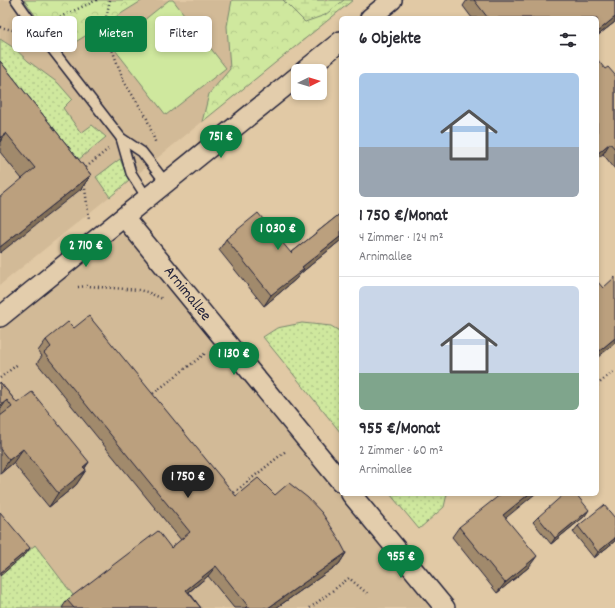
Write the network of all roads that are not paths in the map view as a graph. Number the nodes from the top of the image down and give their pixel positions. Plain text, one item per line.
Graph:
1 (16, 0) edge
2 (392, 0) edge
3 (372, 16) edge
4 (339, 43) edge
5 (313, 64) edge
6 (291, 82) edge
7 (121, 138) junction
8 (166, 183) junction
9 (147, 198) junction
10 (124, 217) junction
11 (0, 317) edge
12 (339, 480) edge
13 (353, 496) edge
14 (445, 608) edge

1 - 7 lane
2 - 3 street
4 - 5 street
6 - 8 street
7 - 8 lane
7 - 9 lane
8 - 9 street
9 - 10 street
10 - 11 street
10 - 12 street, Arnimallee
13 - 14 street

